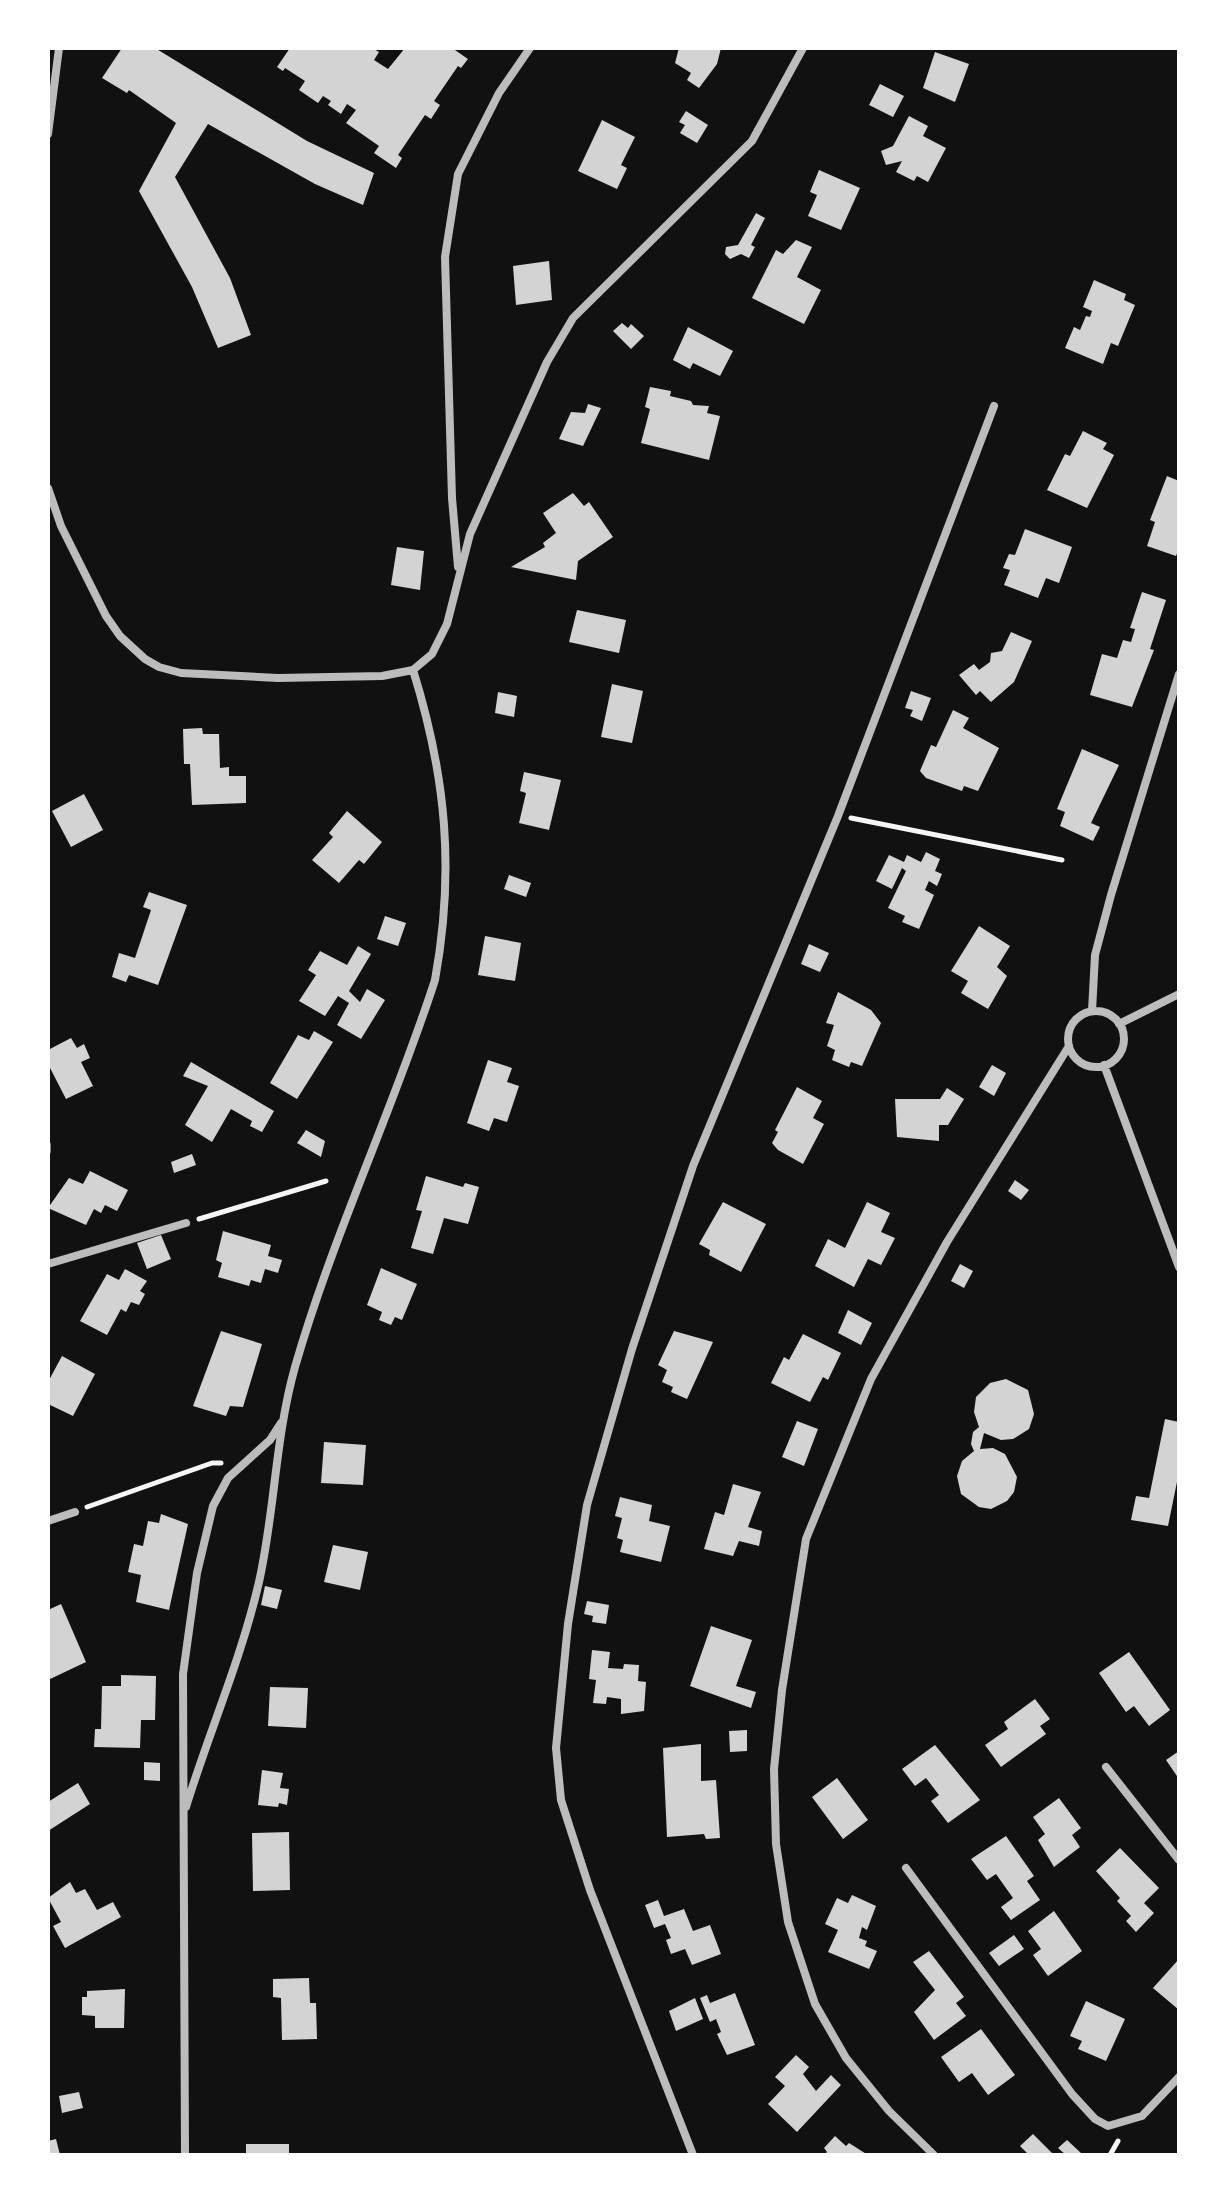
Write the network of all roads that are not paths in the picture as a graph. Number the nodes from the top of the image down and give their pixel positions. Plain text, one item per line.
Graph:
1 (59, 48) edge
2 (530, 48) edge
3 (803, 48) edge
4 (48, 134) edge
5 (994, 406) dead end
6 (48, 488) edge
7 (459, 575) junction
8 (413, 670) junction
9 (1179, 674) edge
10 (1179, 994) edge
11 (1092, 1011) junction
12 (1119, 1024) junction
13 (1069, 1046) junction
14 (1104, 1065) junction
15 (186, 1223) road end
16 (48, 1264) edge
17 (1179, 1267) edge
18 (283, 1418) junction
19 (75, 1512) dead end
20 (48, 1521) edge
21 (1106, 1767) dead end
22 (186, 1807) junction
23 (1179, 1860) edge
24 (906, 1868) dead end
25 (1179, 2077) edge
26 (1171, 2085) junction
27 (1179, 2092) edge
28 (185, 2155) edge
29 (693, 2155) edge
30 (934, 2155) edge

1 - 4 street
2 - 7 street
3 - 7 street
5 - 29 street
6 - 8 street
7 - 8 street
8 - 18 street
9 - 11 street
10 - 12 street
11 - 12 street
11 - 13 street
12 - 14 street
13 - 14 street
13 - 30 street
14 - 17 street
15 - 16 street
18 - 22 street
18 - 22 street
19 - 20 street
21 - 23 street
22 - 28 street
24 - 26 street
25 - 26 street
26 - 27 street

